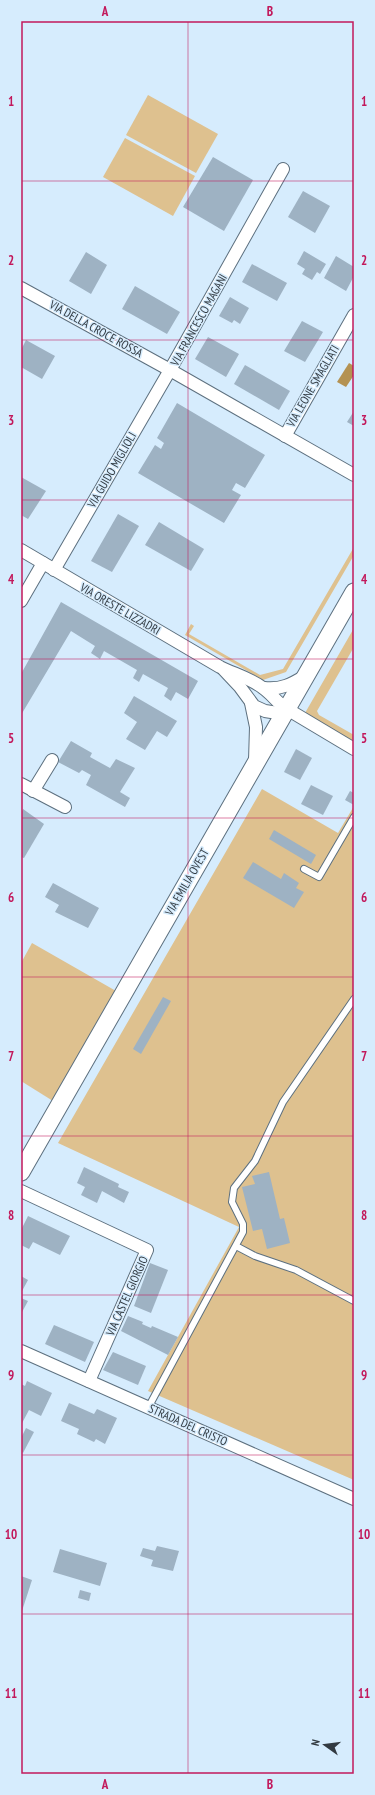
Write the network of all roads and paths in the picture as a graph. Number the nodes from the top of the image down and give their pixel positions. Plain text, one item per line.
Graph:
1 (283, 169) dead end
2 (21, 288) edge
3 (354, 315) edge
4 (170, 370) junction
5 (285, 436) junction
6 (354, 475) edge
7 (21, 550) edge
8 (43, 563) junction
9 (54, 570) junction
10 (354, 592) edge
11 (21, 601) edge
12 (220, 667) junction
13 (306, 676) junction
14 (264, 688) junction
15 (251, 703) junction
16 (286, 712) junction
17 (354, 749) edge
18 (52, 760) dead end
19 (252, 769) junction
20 (21, 784) edge
21 (33, 791) junction
22 (66, 807) dead end
23 (354, 817) edge
24 (304, 869) dead end
25 (354, 999) edge
26 (21, 1172) edge
27 (21, 1191) edge
28 (236, 1246) junction
29 (354, 1301) edge
30 (21, 1352) edge
31 (89, 1381) junction
32 (148, 1408) junction
33 (354, 1499) edge

1 - 4 street, VIA FRANCESCO MAGANI
2 - 4 street, VIA DELLA CROCE ROSSA
3 - 5 street, VIA LEONE SMAGLIATI
4 - 5 street, VIA FRANCESCO MAGANI
4 - 9 street, VIA GUIDO MIGLIOLI
5 - 6 street, VIA FRANCESCO MAGANI
7 - 8 street, VIA ORESTE LIZZADRI
8 - 9 street, VIA ORESTE LIZZADRI
8 - 11 street
9 - 12 street, VIA ORESTE LIZZADRI
10 - 13 street, VIA EMILIA OVEST
12 - 14 street, VIA ORESTE LIZZADRI
12 - 15 street, VIA ORESTE LIZZADRI
13 - 14 street
13 - 16 street, VIA EMILIA OVEST
14 - 16 street, VIA ORESTE LIZZADRI
15 - 16 street
15 - 19 street, VIA ORESTE LIZZADRI
16 - 17 street
16 - 19 street, VIA EMILIA OVEST
18 - 21 street
19 - 26 street, VIA EMILIA OVEST
20 - 21 street
21 - 22 street
23 - 24 lane
25 - 28 lane
27 - 31 street, VIA CASTEL GIORGIO
28 - 29 lane
28 - 32 lane
30 - 31 street, STRADA DEL CRISTO
31 - 32 street, STRADA DEL CRISTO
32 - 33 street, STRADA DEL CRISTO

